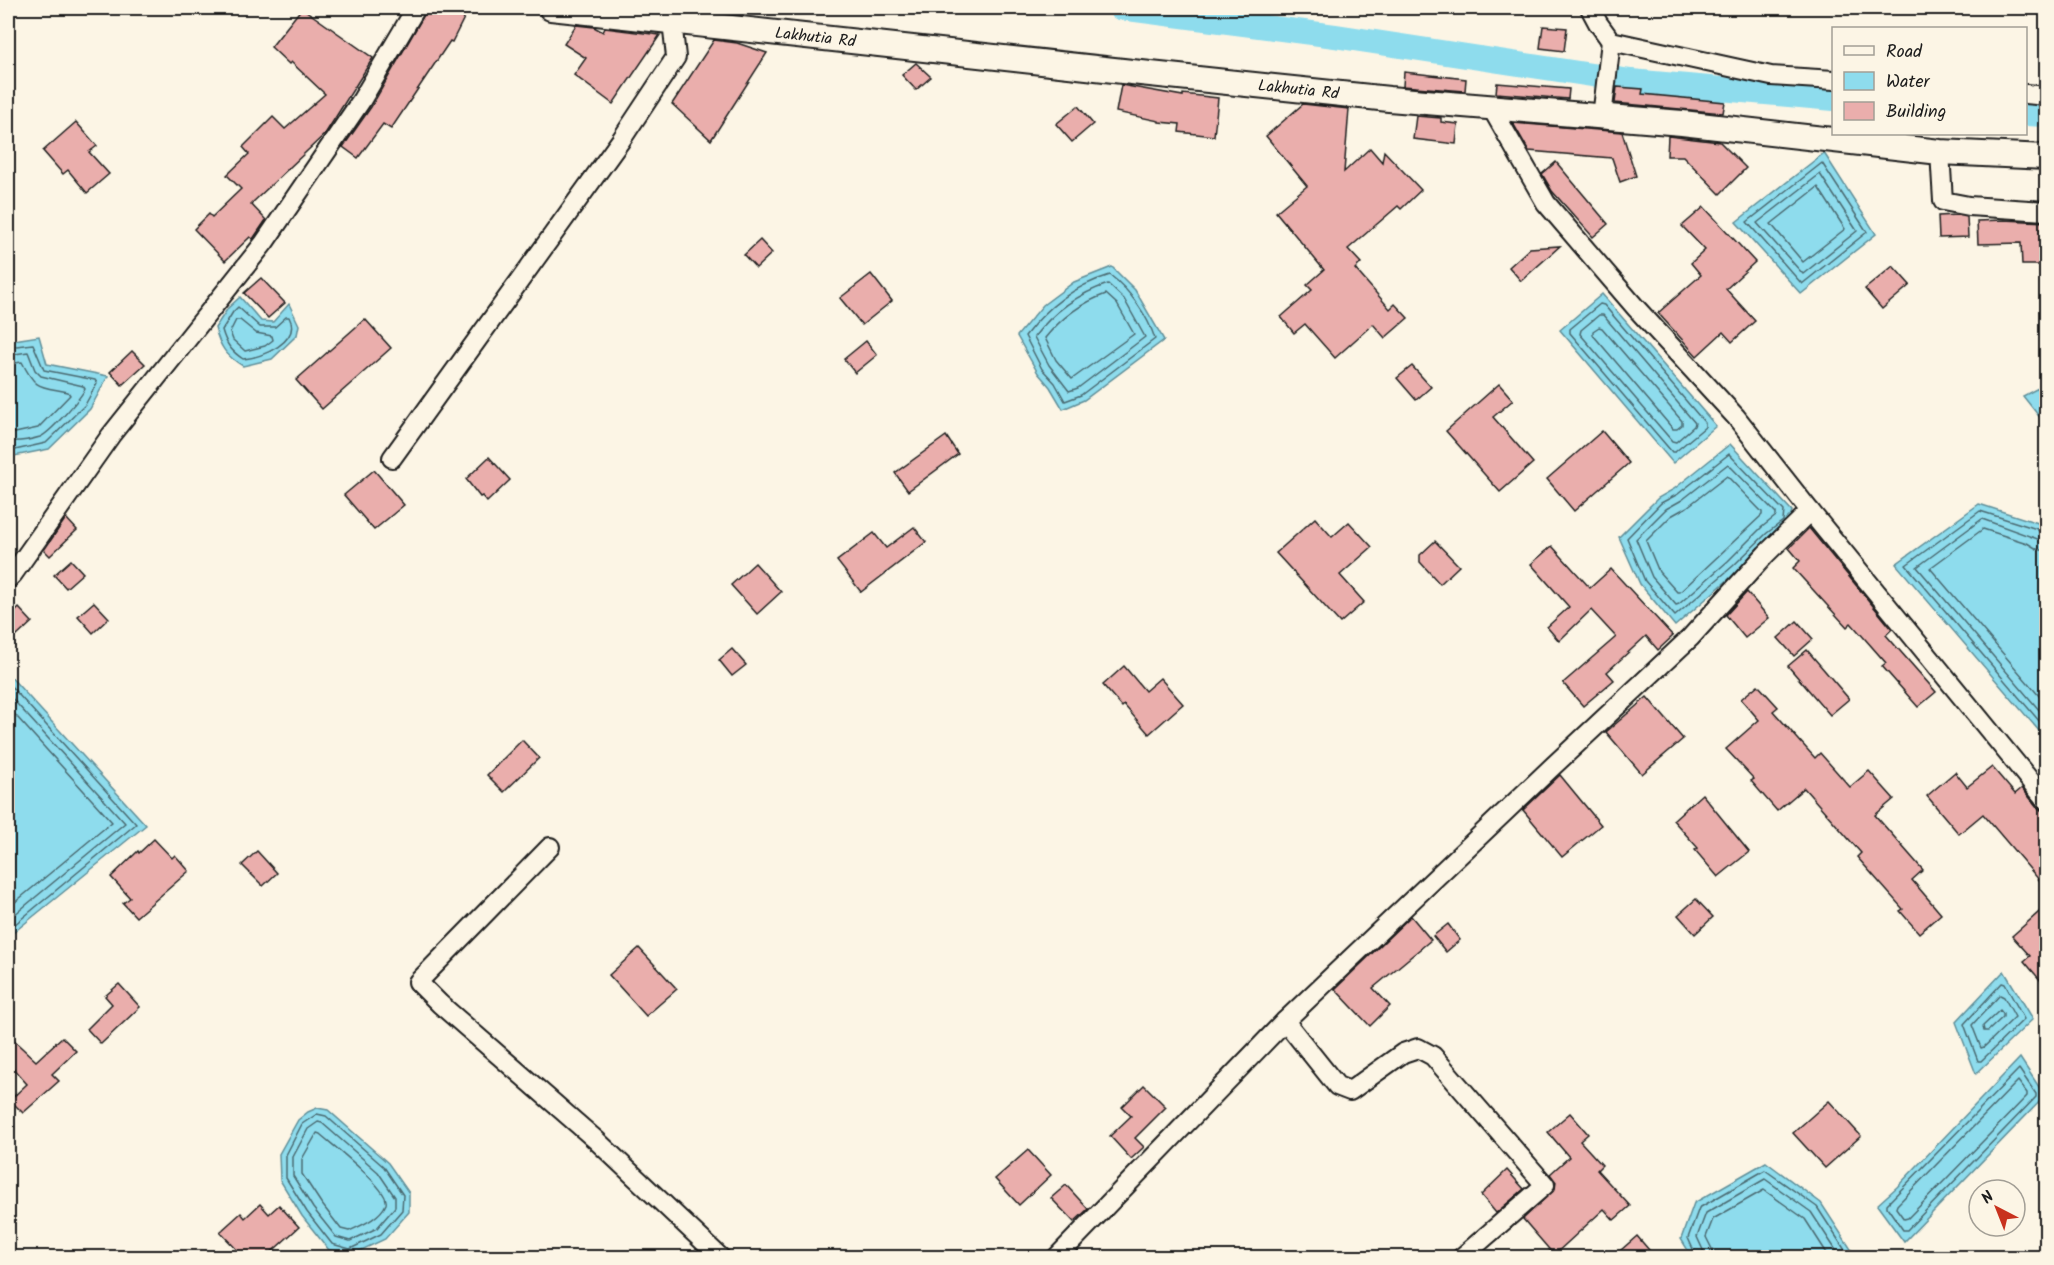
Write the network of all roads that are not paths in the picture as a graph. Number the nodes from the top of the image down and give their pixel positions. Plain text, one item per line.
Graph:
1 (416, 8) edge
2 (551, 8) edge
3 (1590, 8) edge
4 (672, 21) junction
5 (1610, 46) junction
6 (1832, 80) edge
7 (2027, 94) edge
8 (2046, 96) edge
9 (1491, 107) junction
10 (1602, 117) junction
11 (1940, 152) junction
12 (2046, 157) edge
13 (2046, 211) edge
14 (392, 458) dead end
15 (1810, 511) junction
16 (8, 579) edge
17 (2046, 800) edge
18 (550, 847) dead end
19 (1285, 1021) junction
20 (721, 1257) edge
21 (1056, 1257) edge
22 (1461, 1257) edge

1 - 16 street
2 - 4 street, Lakhutia Rd
3 - 5 street
4 - 9 street, Lakhutia Rd
4 - 14 street
5 - 6 street
5 - 10 street
7 - 8 street
9 - 10 street, Lakhutia Rd
9 - 15 street
10 - 11 street, Lakhutia Rd
11 - 12 street, Lakhutia Rd
11 - 13 street
15 - 17 street
15 - 19 street
18 - 20 street
19 - 21 street
19 - 22 street

